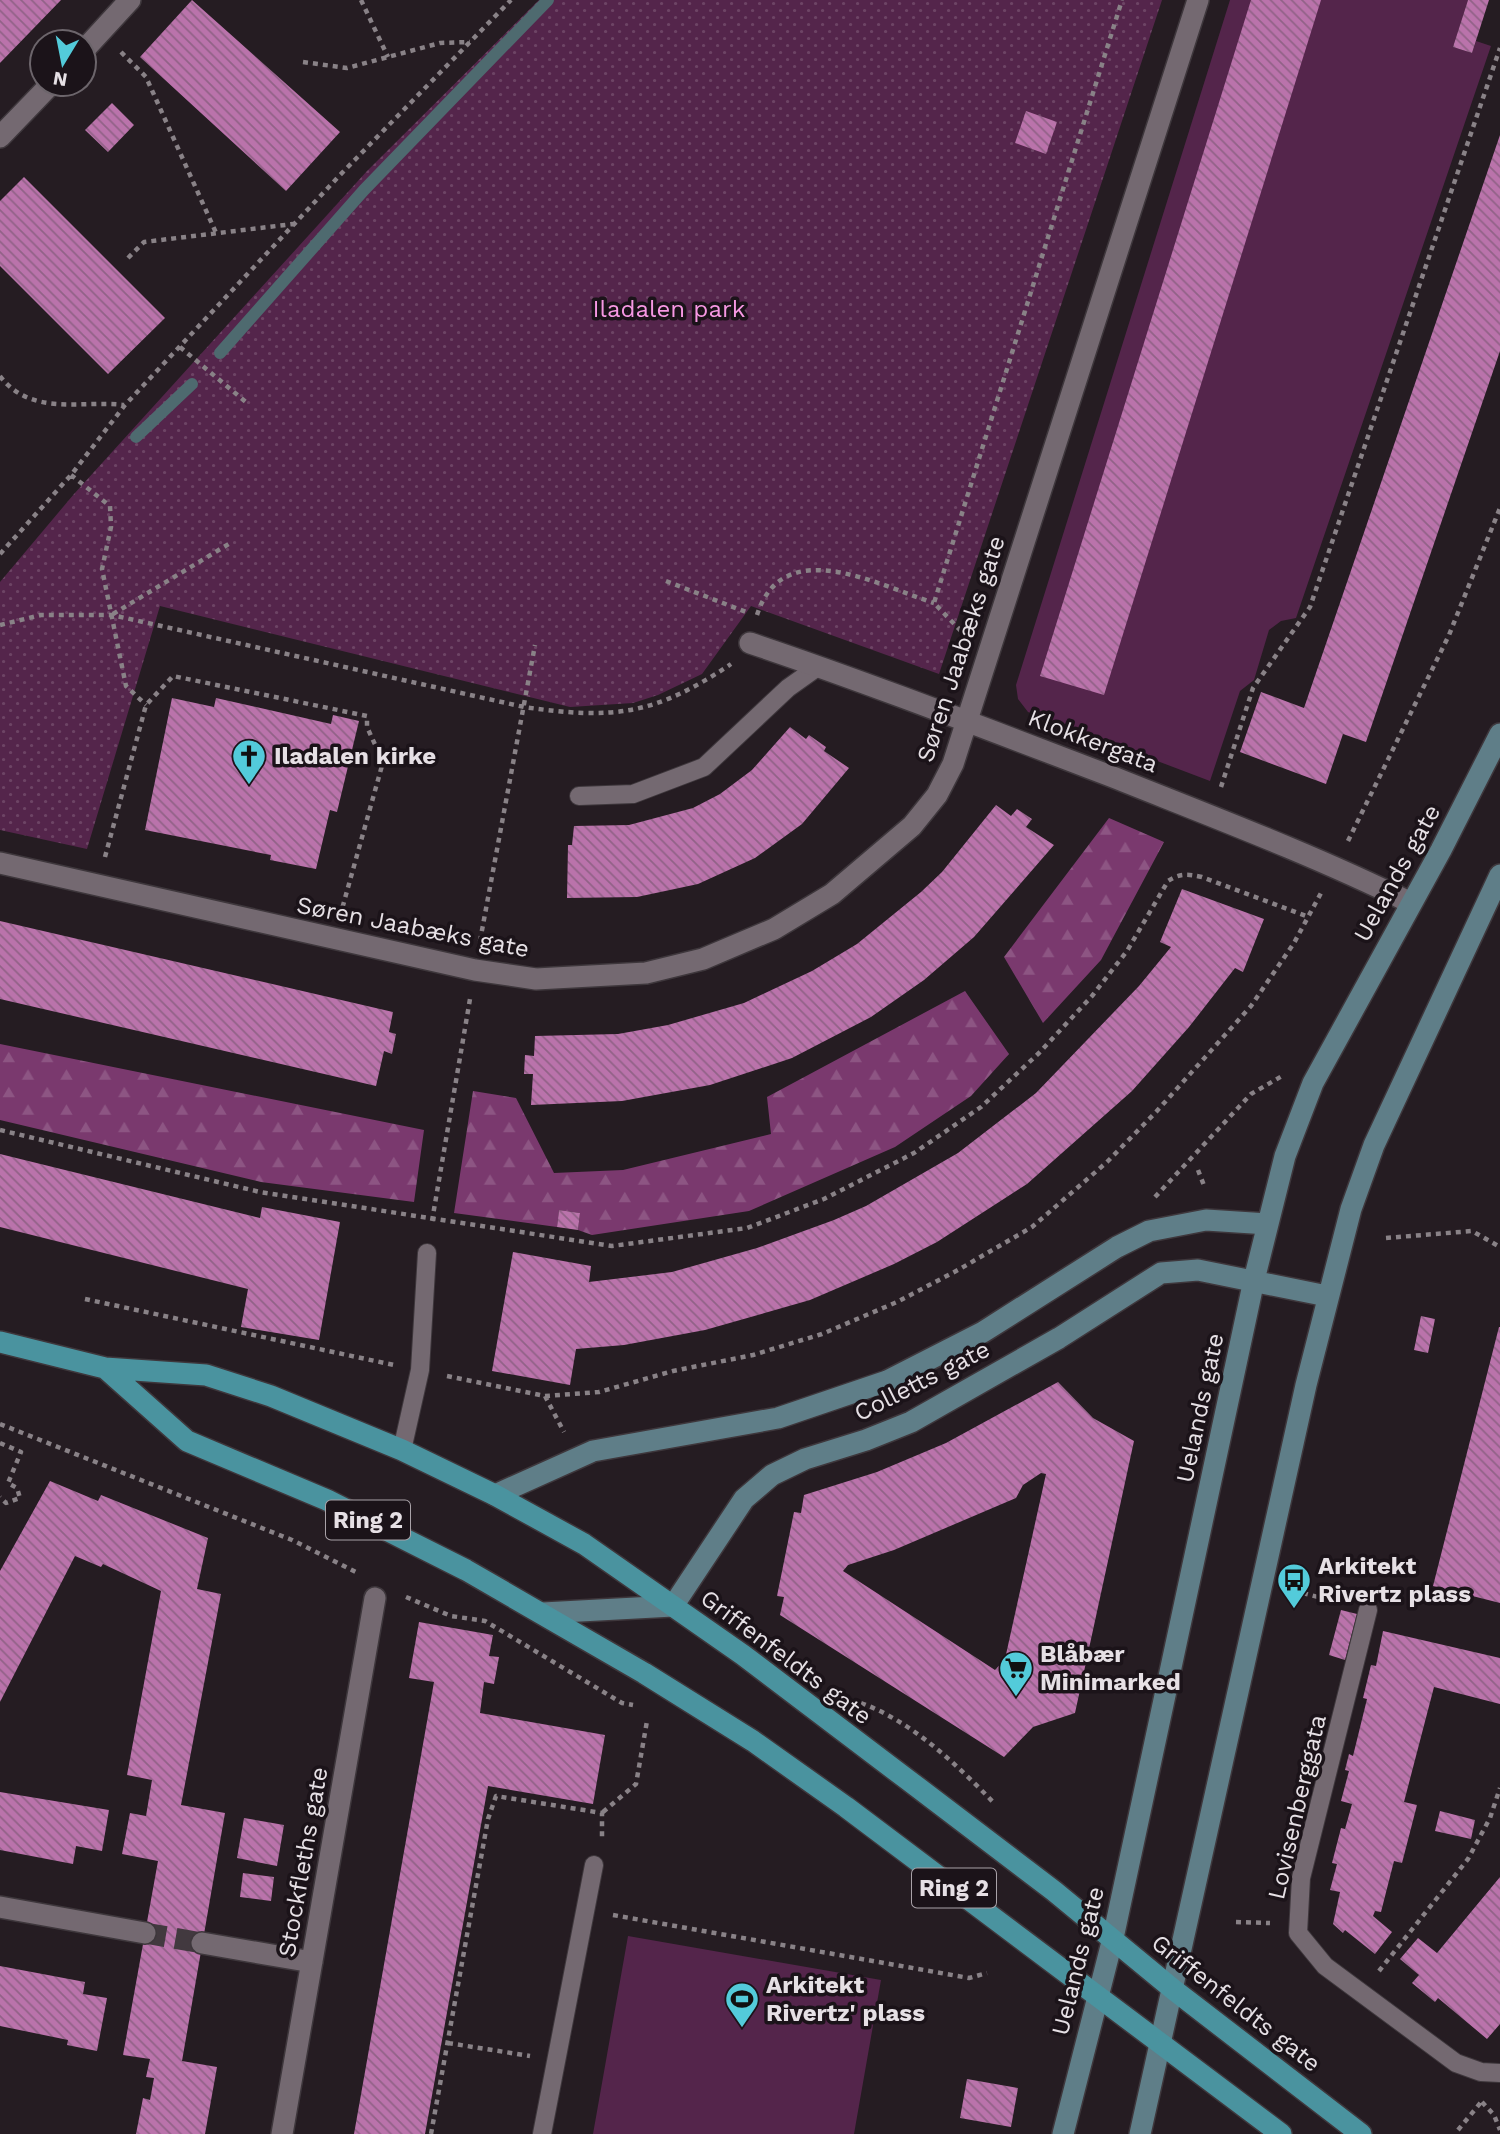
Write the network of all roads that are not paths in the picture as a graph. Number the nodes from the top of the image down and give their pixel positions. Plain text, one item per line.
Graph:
1 (130, 0) edge
2 (1198, 0) edge
3 (98, 35) edge
4 (38, 98) edge
5 (0, 137) edge
6 (750, 643) road end
7 (819, 666) junction
8 (967, 720) junction
9 (1500, 734) edge
10 (579, 796) dead end
11 (0, 863) edge
12 (1500, 875) edge
13 (1411, 903) junction
14 (1268, 1223) junction
15 (426, 1253) road end
16 (1254, 1280) junction
17 (1327, 1296) junction
18 (0, 1342) edge
19 (105, 1368) junction
20 (402, 1450) junction
21 (495, 1495) junction
22 (371, 1588) road end
23 (674, 1606) junction
24 (1368, 1610) dead end
25 (543, 1613) junction
26 (594, 1865) road end
27 (0, 1907) edge
28 (145, 1933) tunnel mouth
29 (1113, 1938) junction
30 (202, 1943) tunnel mouth
31 (312, 1962) junction
32 (1174, 1990) junction
33 (1098, 1997) junction
34 (1162, 2046) junction
35 (1500, 2073) edge
36 (282, 2134) edge
37 (542, 2134) edge
38 (1063, 2134) edge
39 (1140, 2134) edge
40 (1281, 2134) edge
41 (1361, 2134) edge

1 - 3 street
2 - 8 street, Søren Jaabæks gate
4 - 5 street
6 - 7 street, Klokkergata
7 - 8 street, Klokkergata
7 - 10 lane
8 - 11 street, Søren Jaabæks gate
8 - 13 street, Klokkergata
9 - 13 main road, Uelands gate
12 - 17 main road
13 - 14 main road, Uelands gate
14 - 16 main road, Uelands gate
14 - 21 main road, Colletts gate
15 - 20 lane
16 - 17 main road, Colletts gate
16 - 23 main road, Colletts gate
16 - 29 main road, Uelands gate
17 - 32 main road
18 - 19 main road, Griffenfeldts gate / Ring 2
19 - 20 main road, Griffenfeldts gate / Ring 2
19 - 25 main road, Griffenfeldts gate / Ring 2
20 - 21 main road, Griffenfeldts gate / Ring 2
21 - 23 main road, Griffenfeldts gate / Ring 2
22 - 31 street, Stockfleths gate
23 - 25 main road
23 - 29 main road, Griffenfeldts gate / Ring 2
24 - 35 lane, Lovisenberggata
25 - 33 main road, Griffenfeldts gate / Ring 2
26 - 37 lane
27 - 28 street
29 - 32 main road, Griffenfeldts gate / Ring 2
29 - 33 main road, Uelands gate
30 - 31 street
31 - 36 street, Stockfleths gate
32 - 34 main road
32 - 41 main road, Griffenfeldts gate / Ring 2
33 - 34 main road, Griffenfeldts gate / Ring 2
33 - 38 main road, Uelands gate
34 - 39 main road
34 - 40 main road, Griffenfeldts gate / Ring 2

